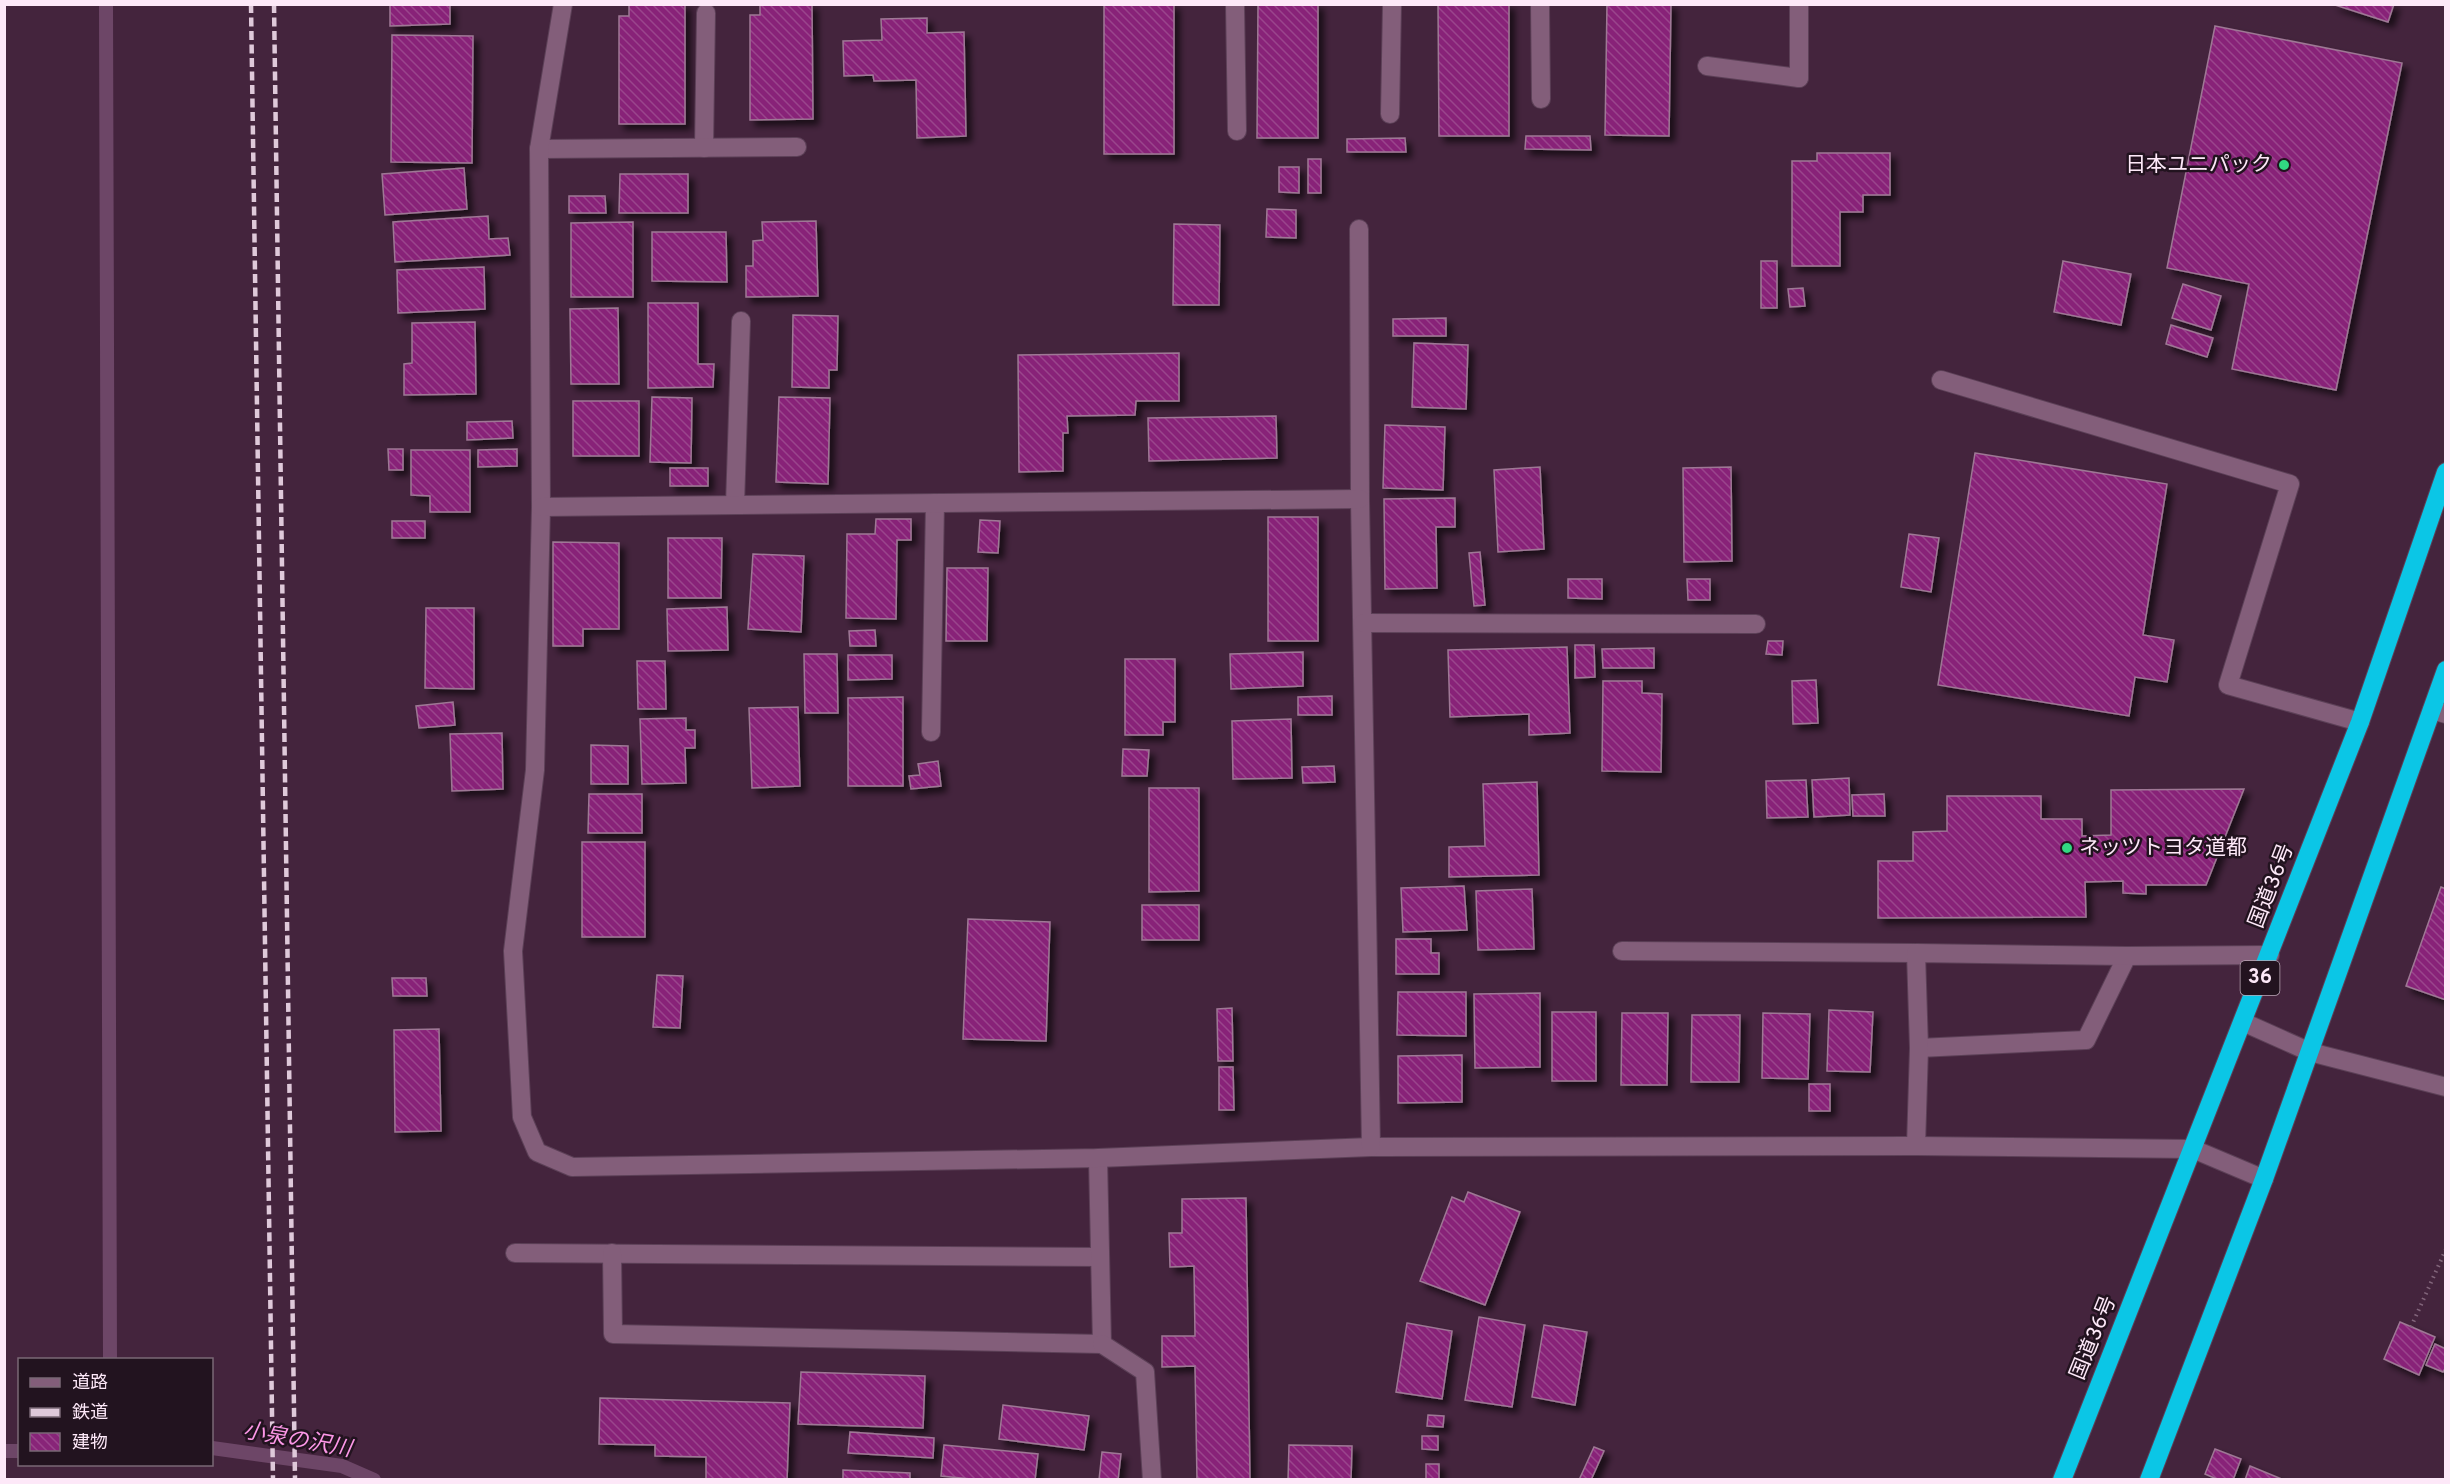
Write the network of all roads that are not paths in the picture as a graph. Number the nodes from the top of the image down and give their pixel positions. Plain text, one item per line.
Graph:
1 (563, 4) edge
2 (1235, 4) edge
3 (1392, 4) edge
4 (1540, 4) edge
5 (1799, 4) edge
6 (706, 13) dead end
7 (1707, 66) dead end
8 (1541, 99) dead end
9 (1390, 114) dead end
10 (1237, 131) dead end
11 (797, 147) dead end
12 (539, 148) junction
13 (704, 148) junction
14 (1359, 229) dead end
15 (741, 321) dead end
16 (1941, 380) dead end
17 (2445, 472) edge
18 (1360, 499) junction
19 (934, 502) junction
20 (735, 505) junction
21 (541, 507) junction
22 (1363, 623) junction
23 (1756, 624) dead end
24 (2445, 670) edge
25 (2439, 712) edge
26 (2360, 722) junction
27 (931, 732) dead end
28 (1622, 951) dead end
29 (1916, 952) junction
30 (2270, 955) junction
31 (2127, 956) junction
32 (2243, 1022) junction
33 (1919, 1048) junction
34 (2310, 1052) junction
35 (2445, 1088) edge
36 (1916, 1146) junction
37 (1371, 1147) junction
38 (2193, 1149) junction
39 (1098, 1158) junction
40 (2264, 1179) junction
41 (515, 1253) dead end
42 (612, 1253) junction
43 (1100, 1257) junction
44 (1102, 1344) junction
45 (1152, 1479) edge
46 (2062, 1479) edge
47 (2149, 1479) edge

1 - 12 street
2 - 10 street
3 - 9 street
4 - 8 street
5 - 7 street
6 - 13 street
11 - 13 street
12 - 13 street
12 - 21 street
14 - 18 street
15 - 20 street
16 - 26 street
17 - 26 highway, 国道36号 / 36
18 - 19 street
18 - 22 street
19 - 20 street
19 - 27 street
20 - 21 street
21 - 39 street
22 - 23 street
22 - 37 street
24 - 25 highway
25 - 34 highway
26 - 30 highway, 国道36号 / 36
28 - 29 street
29 - 31 street
29 - 33 street
30 - 31 street
30 - 32 highway, 国道36号 / 36
31 - 33 street
32 - 34 street
32 - 38 highway, 国道36号 / 36
33 - 36 street
34 - 35 street
34 - 40 highway
36 - 37 street
36 - 38 street
37 - 39 street
38 - 40 street
38 - 46 highway, 国道36号 / 36
39 - 43 street
40 - 47 highway
41 - 42 street
42 - 43 street
42 - 44 street
43 - 44 street
44 - 45 street

